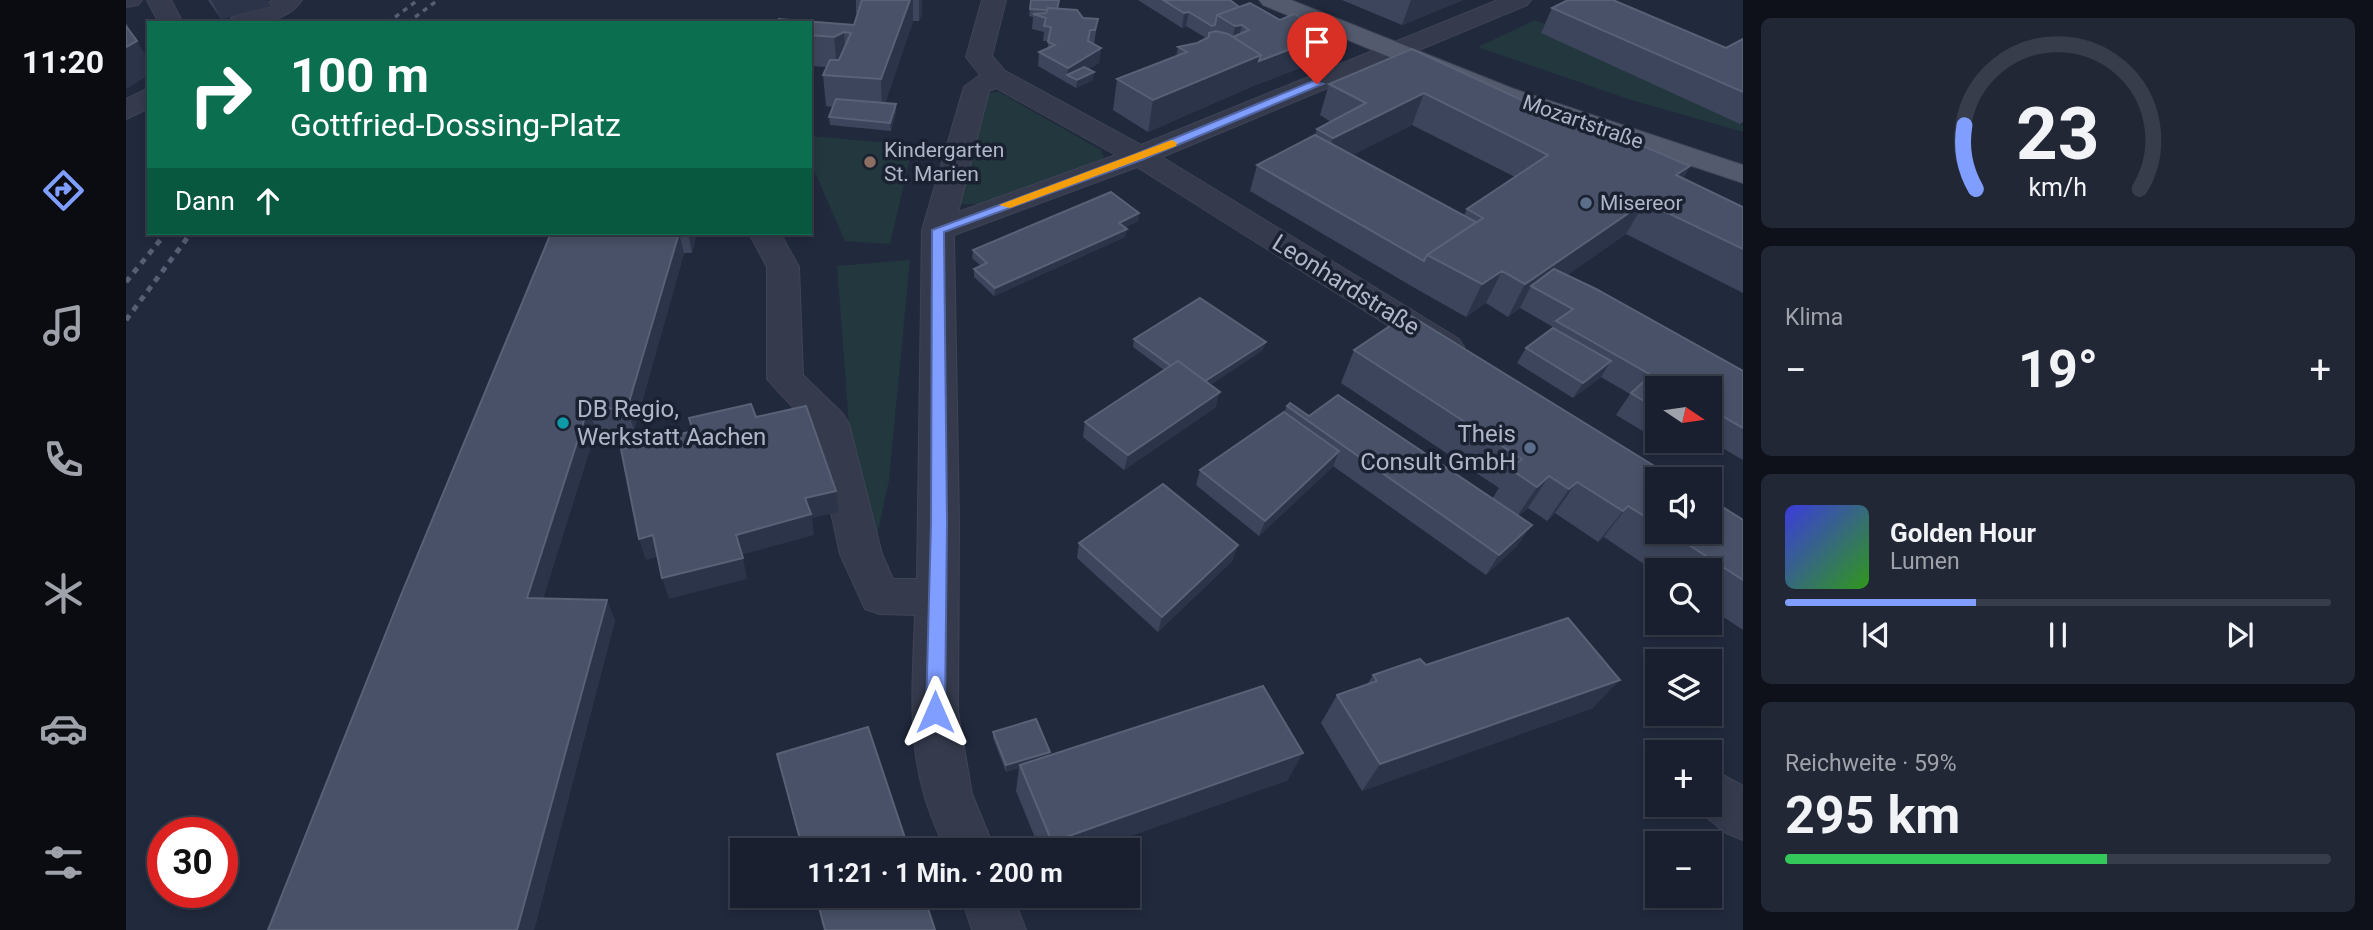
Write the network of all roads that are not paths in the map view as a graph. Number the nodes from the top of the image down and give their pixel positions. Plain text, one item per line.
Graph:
1 (159, 0) edge
2 (290, 0) edge
3 (994, 0) edge
4 (1271, 0) edge
5 (1519, 0) edge
6 (170, 21) edge
7 (246, 21) edge
8 (1393, 53) junction
9 (996, 77) junction
10 (147, 97) edge
11 (126, 111) edge
12 (1140, 156) junction
13 (1743, 174) edge
14 (938, 230) junction
15 (766, 235) edge
16 (1473, 363) edge
17 (937, 598) junction
18 (965, 838) edge
19 (991, 908) edge
20 (999, 930) edge

1 - 6 street
2 - 7 street
3 - 9 street
4 - 8 main road, Mozartstraße
5 - 8 street
8 - 12 street
8 - 13 main road, Mozartstraße
9 - 12 street, Leonhardstraße
9 - 14 street
10 - 11 street
12 - 14 street
12 - 16 street, Leonhardstraße
14 - 17 street
15 - 17 street
17 - 18 street
19 - 20 street

